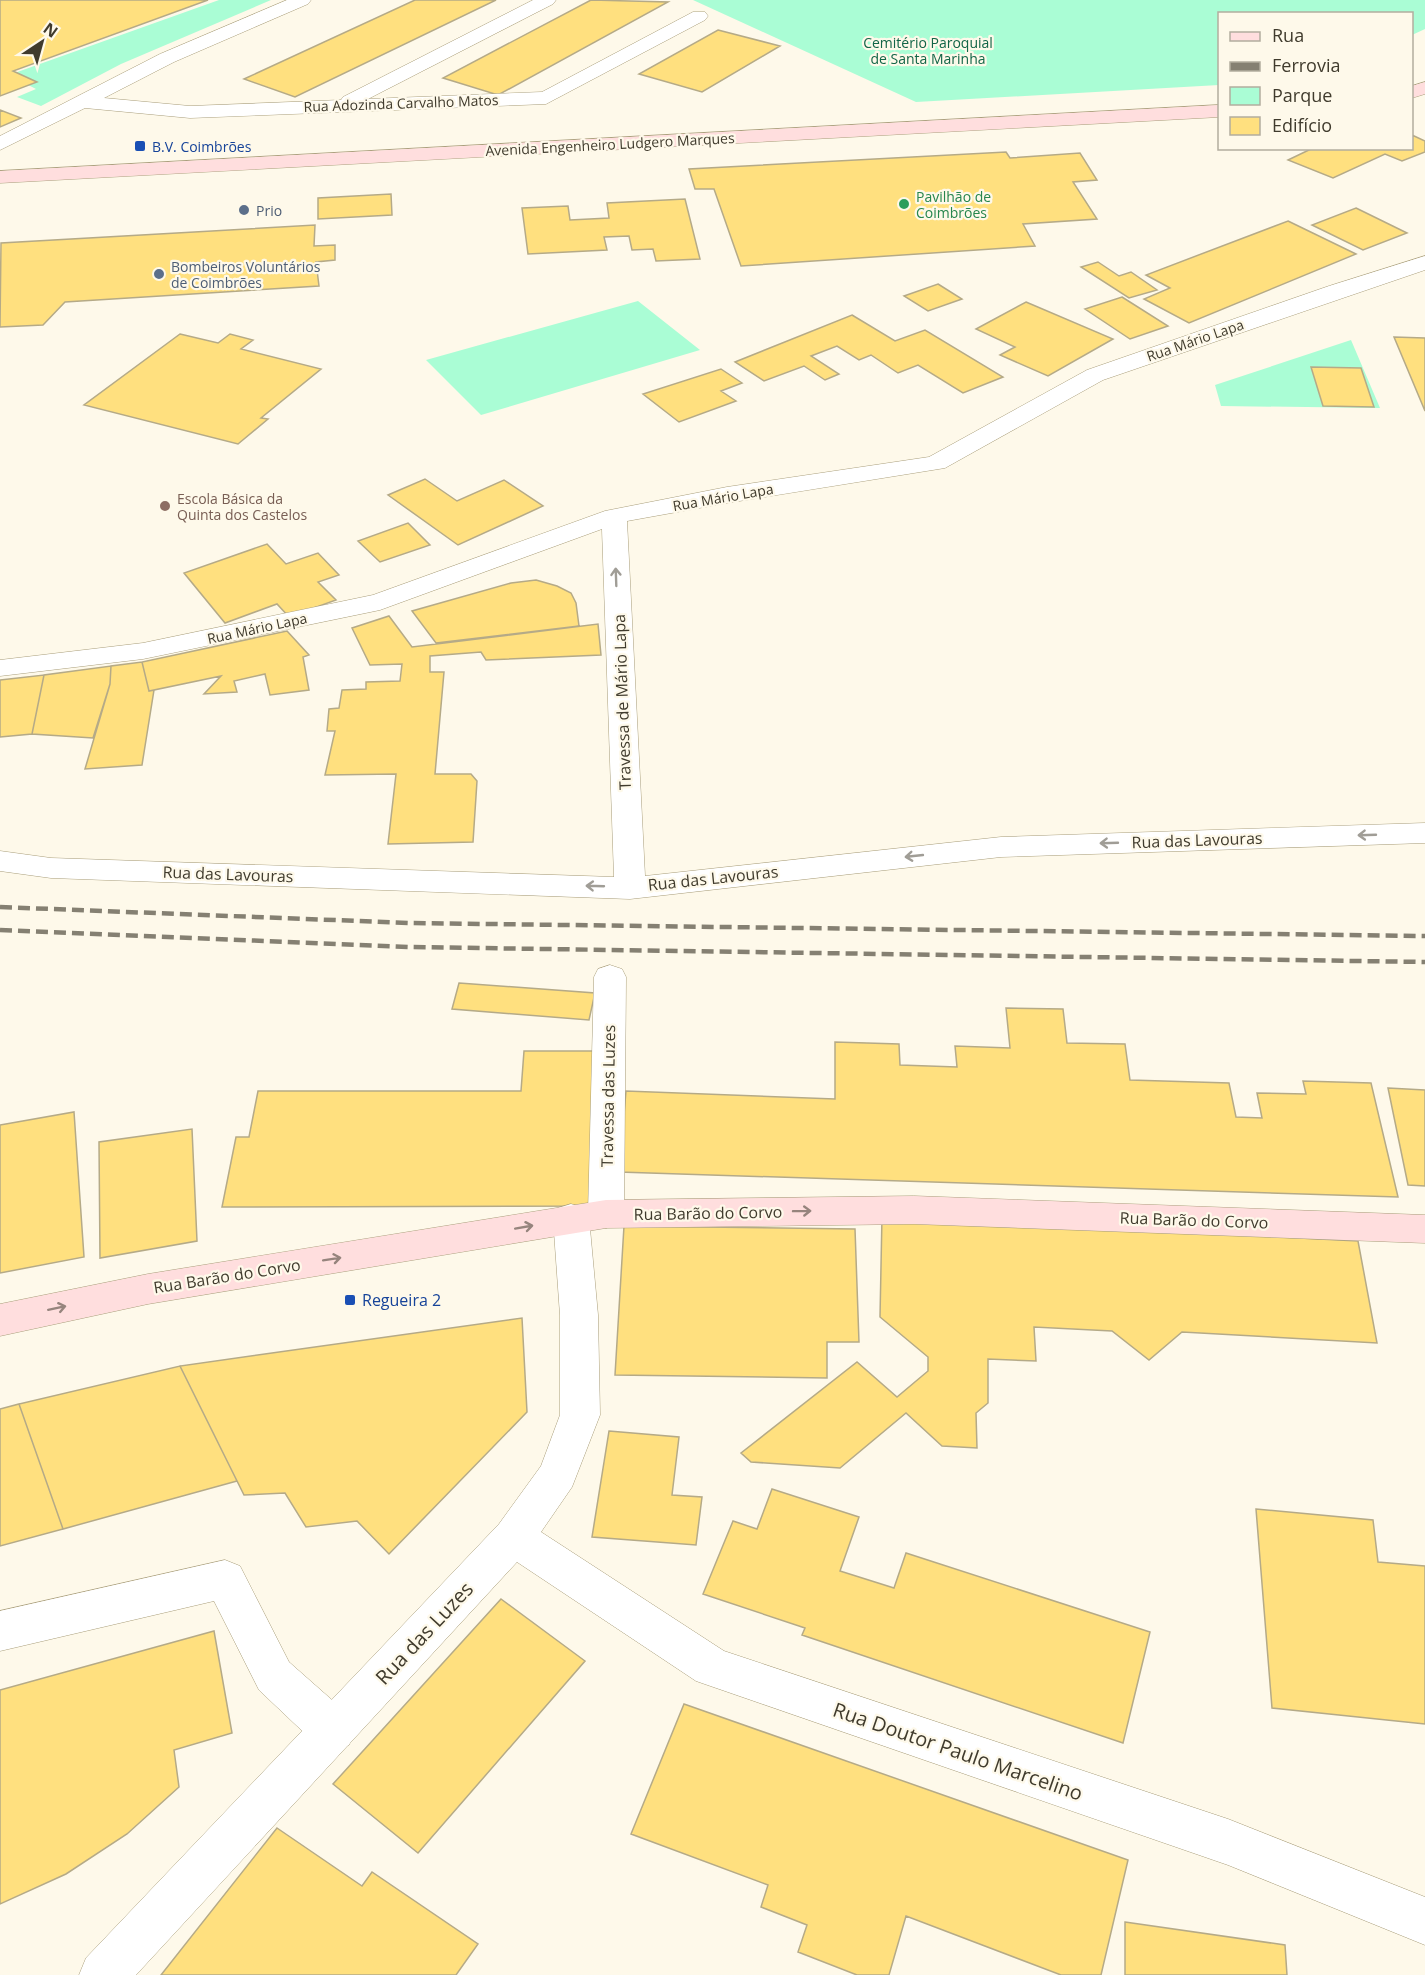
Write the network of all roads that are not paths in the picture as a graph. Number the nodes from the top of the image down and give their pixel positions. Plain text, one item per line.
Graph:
1 (302, 0) edge
2 (547, 0) edge
3 (699, 16) dead end
4 (83, 102) junction
5 (343, 105) junction
6 (1218, 111) edge
7 (0, 144) edge
8 (0, 177) edge
9 (1425, 263) edge
10 (614, 516) junction
11 (0, 668) edge
12 (1425, 833) edge
13 (0, 861) edge
14 (630, 888) junction
15 (610, 977) dead end
16 (588, 1216) junction
17 (1425, 1229) edge
18 (0, 1320) edge
19 (514, 1537) junction
20 (0, 1631) edge
21 (333, 1730) junction
22 (1425, 1921) edge
23 (103, 1975) edge

1 - 4 street
2 - 5 street
3 - 5 street, Rua Adozinda Carvalho Matos
4 - 5 street, Rua Adozinda Carvalho Matos
4 - 7 street
6 - 8 main road, Avenida Engenheiro Ludgero Marques
9 - 10 street, Rua Mário Lapa
10 - 11 street, Rua Mário Lapa
14 -> 10 street, Travessa de Mário Lapa
12 -> 14 street, Rua das Lavouras
14 -> 13 street, Rua das Lavouras
15 - 16 street, Travessa das Luzes
16 -> 17 main road, Rua Barão do Corvo
18 -> 16 main road, Rua Barão do Corvo
16 - 19 street, Rua das Luzes
19 - 21 street, Rua das Luzes
19 - 22 street, Rua Doutor Paulo Marcelino
20 - 21 street
21 - 23 street, Rua das Luzes

